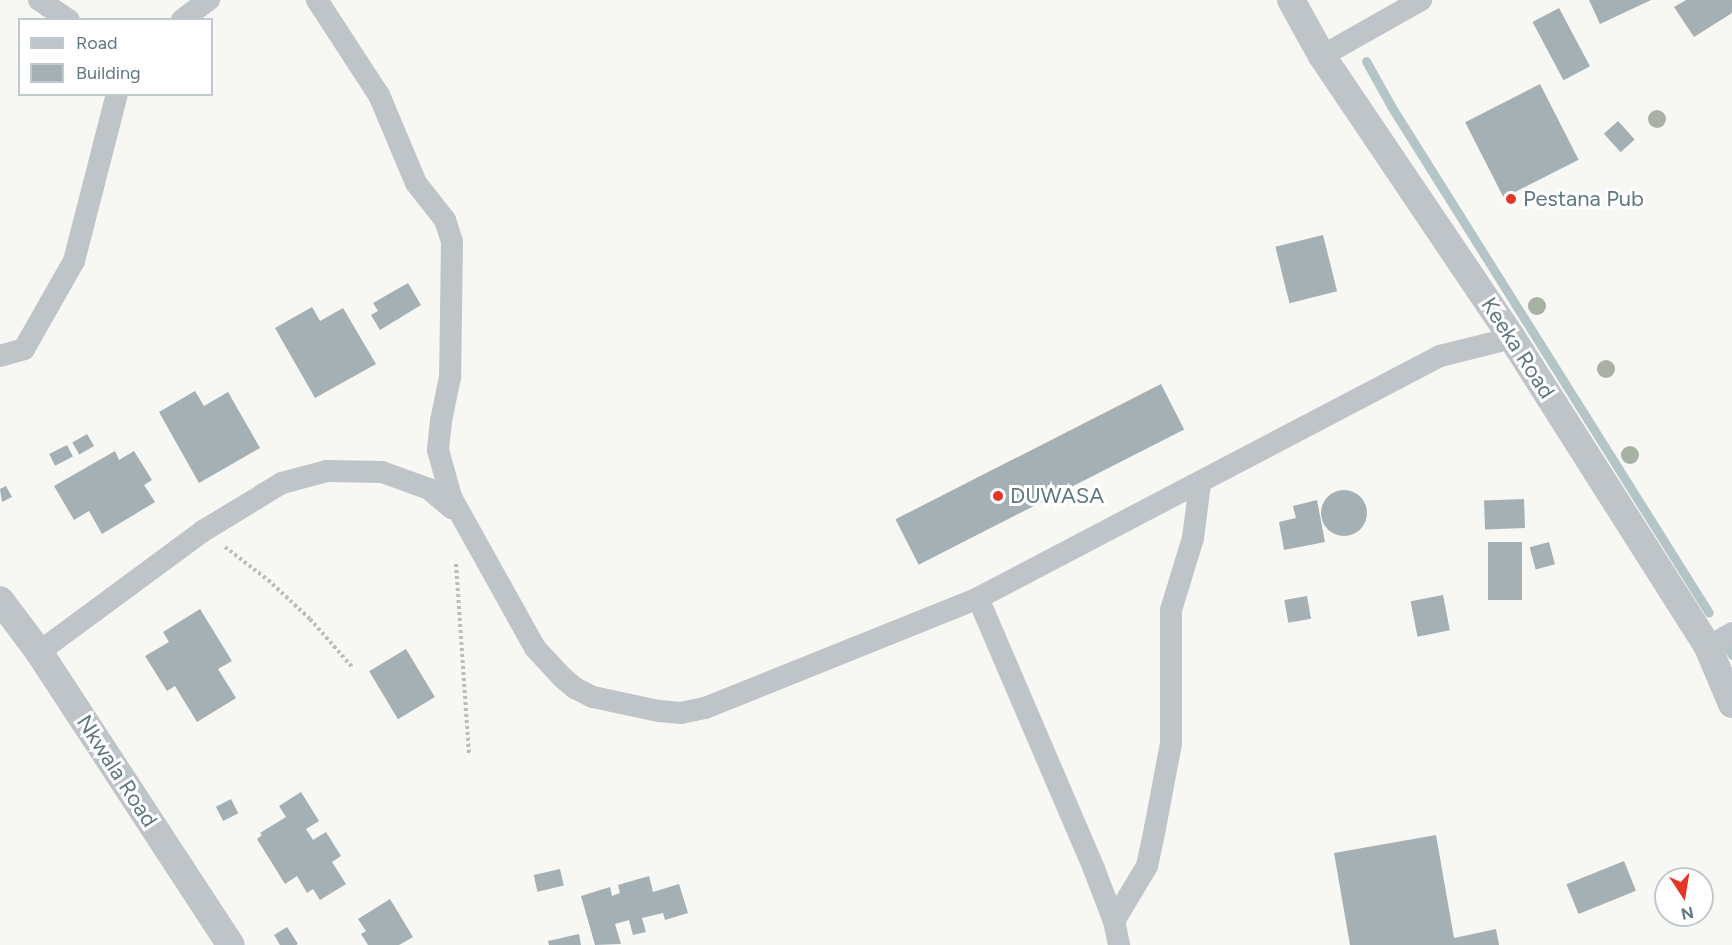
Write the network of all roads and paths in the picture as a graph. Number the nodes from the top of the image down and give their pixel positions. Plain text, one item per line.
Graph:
1 (39, 0) edge
2 (209, 0) edge
3 (317, 0) edge
4 (1291, 0) edge
5 (1420, 0) edge
6 (66, 18) edge
7 (185, 18) edge
8 (1323, 56) junction
9 (116, 96) edge
10 (1512, 338) junction
11 (0, 356) edge
12 (1200, 483) junction
13 (452, 508) dead end
14 (203, 531) junction
15 (455, 554) dead end
16 (978, 598) junction
17 (0, 600) edge
18 (1720, 640) edge
19 (39, 652) junction
20 (352, 667) dead end
21 (1732, 704) edge
22 (469, 754) dead end
23 (1114, 921) junction
24 (231, 945) edge
25 (1119, 945) edge

1 - 6 street
2 - 7 street
3 - 16 street
4 - 8 street, Keeka Road
5 - 8 street
8 - 10 street, Keeka Road
9 - 11 street
10 - 12 street
10 - 18 street, Keeka Road
12 - 16 street
12 - 23 street
13 - 14 street
14 - 19 street
14 - 20 path
15 - 22 path
16 - 23 street
17 - 19 street, Nkwala Road
18 - 21 street, Keeka Road
19 - 24 street, Nkwala Road
23 - 25 street

